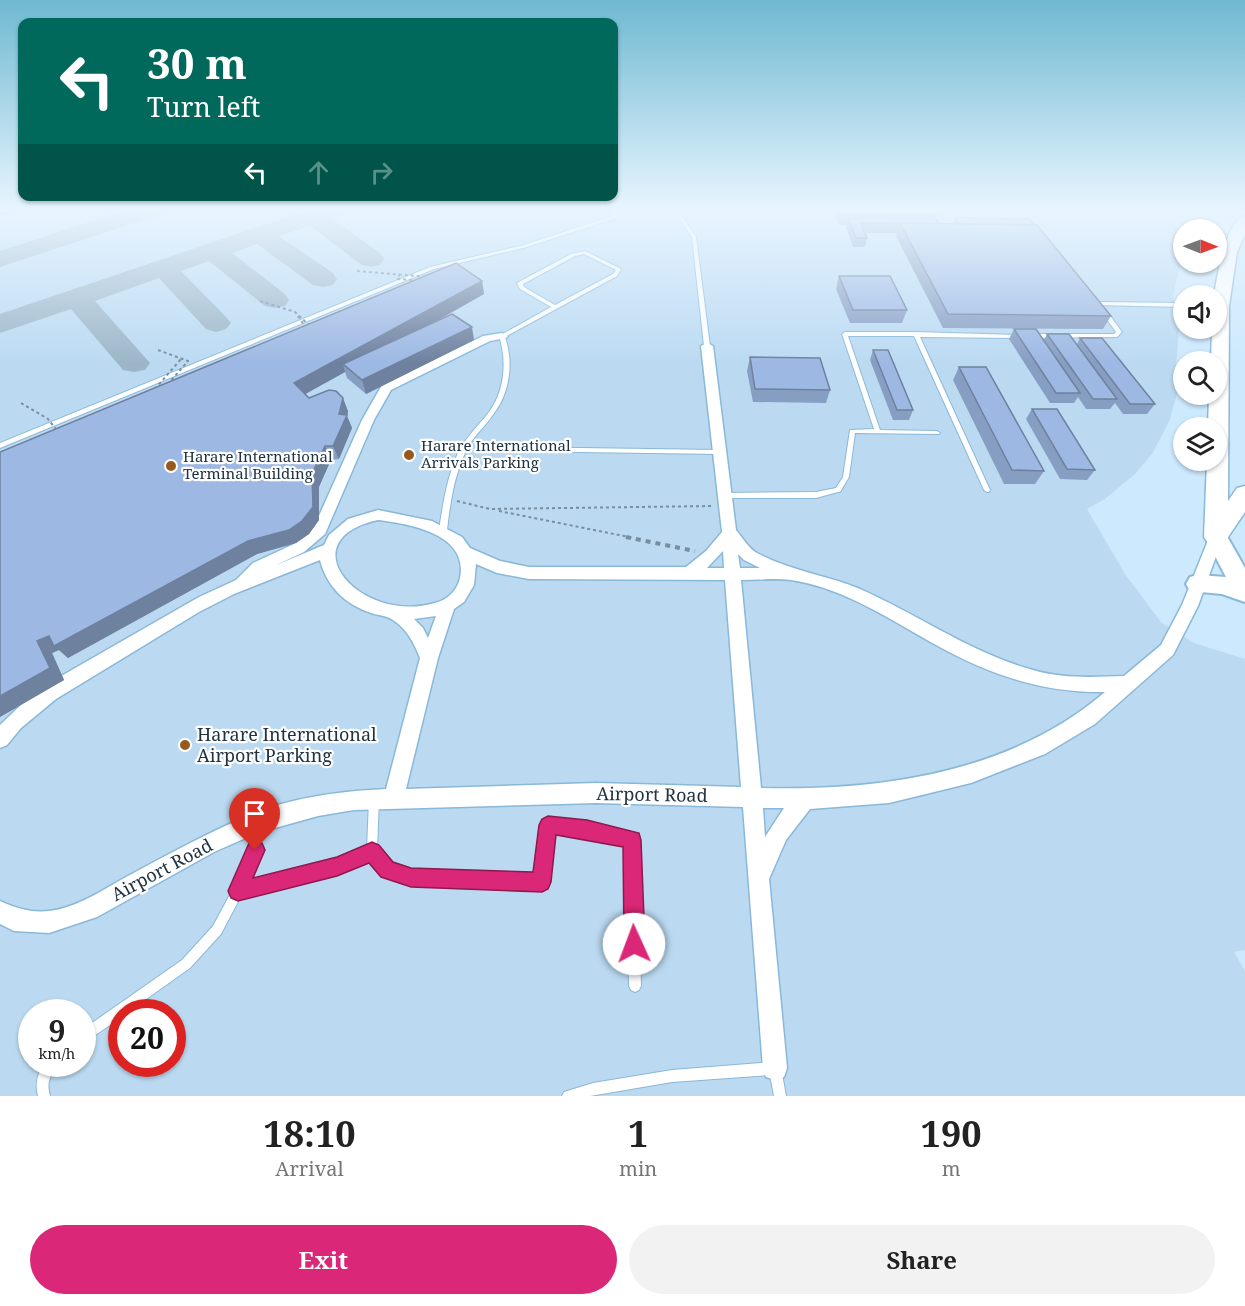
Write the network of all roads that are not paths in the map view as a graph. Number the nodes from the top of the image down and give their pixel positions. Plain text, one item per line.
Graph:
1 (465, 260) edge
2 (563, 260) edge
3 (601, 260) edge
4 (697, 260) edge
5 (1227, 260) edge
6 (1223, 285) edge
7 (1092, 296) edge
8 (1098, 304) junction
9 (1173, 305) edge
10 (555, 307) junction
11 (916, 334) junction
12 (502, 336) junction
13 (1219, 339) edge
14 (707, 346) joint
15 (878, 432) junction
16 (937, 433) dead end
17 (0, 446) edge
18 (506, 449) dead end
19 (720, 452) junction
20 (987, 490) dead end
21 (1245, 494) edge
22 (725, 496) junction
23 (443, 530) junction
24 (728, 532) junction
25 (1216, 537) junction
26 (329, 549) junction
27 (465, 552) junction
28 (691, 572) junction
29 (731, 574) junction
30 (790, 574) junction
31 (1198, 584) junction
32 (240, 585) junction
33 (1245, 591) edge
34 (447, 607) junction
35 (397, 613) junction
36 (429, 658) junction
37 (1127, 684) junction
38 (0, 739) edge
39 (750, 797) junction
40 (394, 798) junction
41 (374, 799) junction
42 (806, 799) junction
43 (255, 824) junction
44 (372, 852) junction
45 (760, 877) junction
46 (238, 891) junction
47 (0, 912) edge
48 (635, 986) dead end
49 (96, 1028) edge
50 (775, 1068) junction
51 (43, 1077) edge
52 (44, 1096) edge
53 (568, 1096) edge
54 (780, 1096) edge

1 - 17 lane
2 - 10 lane
3 - 10 lane
4 - 14 lane
5 - 6 main road
7 - 8 lane
8 - 9 lane
8 - 11 lane
10 - 12 lane
11 - 15 lane
11 - 20 lane
12 - 23 lane
12 - 32 street
13 - 25 main road
14 - 19 street
15 - 16 lane
15 - 22 lane
18 - 19 lane
19 - 22 street
21 - 25 main road
22 - 24 street
23 - 26 street
23 - 27 street
24 - 28 street
24 - 29 street
24 - 30 street
25 - 31 street, Airport Road
25 - 33 main road
26 - 32 street
26 - 35 street
27 - 28 street
27 - 34 street
28 - 29 street
29 - 30 street
29 - 39 street
30 - 37 street
31 - 33 main road
31 - 37 street, Airport Road
32 - 38 street
34 - 35 street
34 - 36 street
35 - 36 street
36 - 40 street
37 - 42 street, Airport Road
39 - 40 street, Airport Road
39 - 42 street, Airport Road
39 - 45 street
40 - 41 street, Airport Road
41 - 43 street, Airport Road
41 - 44 lane
42 - 45 street
43 - 46 lane
43 - 47 street, Airport Road
44 - 46 lane
44 - 48 lane
45 - 50 street
46 - 49 lane
50 - 53 lane
50 - 54 lane
51 - 52 lane

